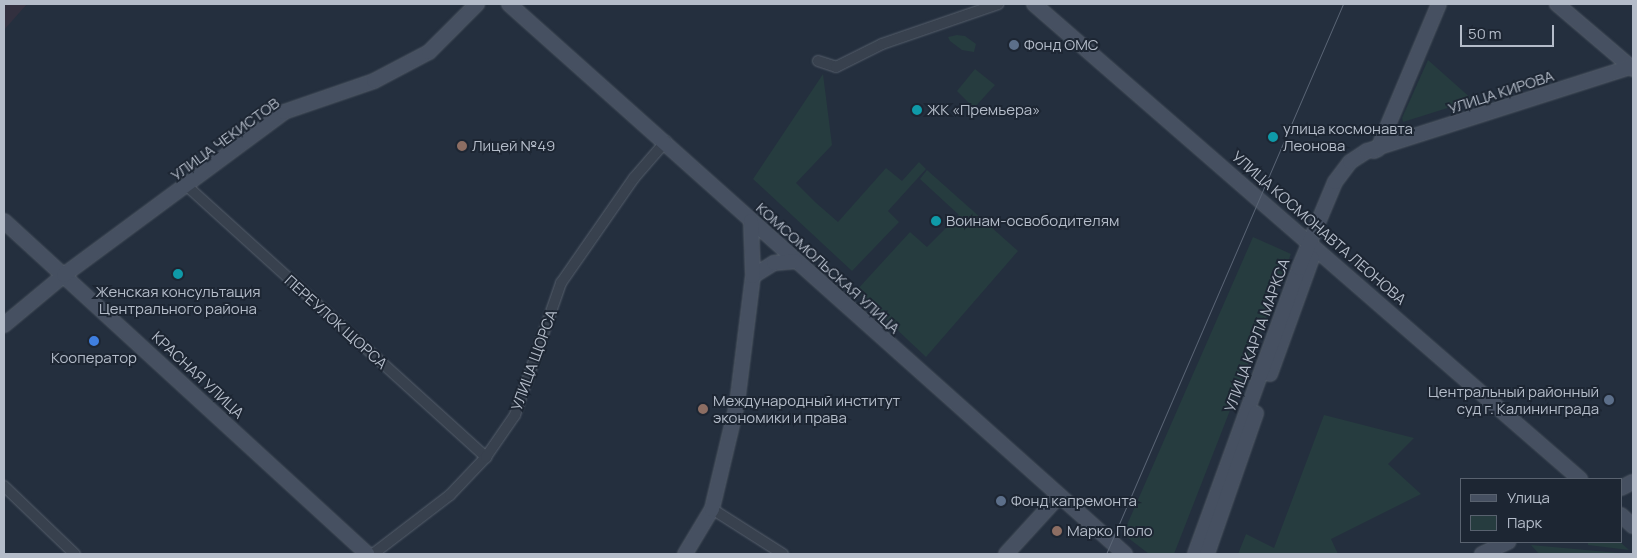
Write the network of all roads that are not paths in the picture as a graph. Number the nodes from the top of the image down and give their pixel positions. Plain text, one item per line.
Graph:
1 (477, 4) edge
2 (509, 4) edge
3 (998, 4) edge
4 (1034, 4) edge
5 (1439, 4) edge
6 (1557, 4) edge
7 (818, 61) dead end
8 (1632, 67) edge
9 (666, 141) junction
10 (1378, 149) junction
11 (187, 186) junction
12 (751, 221) junction
13 (4, 222) edge
14 (1314, 244) junction
15 (795, 261) junction
16 (64, 275) junction
17 (753, 276) junction
18 (4, 325) edge
19 (486, 457) junction
20 (1579, 478) edge
21 (4, 486) edge
22 (1059, 496) junction
23 (712, 509) junction
24 (1622, 516) edge
25 (1633, 526) edge
26 (1506, 543) edge
27 (74, 554) edge
28 (368, 554) edge
29 (373, 554) edge
30 (685, 554) edge
31 (783, 554) edge
32 (1006, 554) edge
33 (1125, 554) edge
34 (1195, 554) edge
35 (1207, 554) edge
36 (1482, 554) edge

1 - 11 main road, УЛИЦА ЧЕКИСТОВ
2 - 9 main road, КОМСОМОЛЬСКАЯ УЛИЦА
3 - 7 street
4 - 14 main road, УЛИЦА КОСМОНАВТА ЛЕОНОВА
5 - 10 main road
6 - 8 main road
8 - 10 main road, УЛИЦА КИРОВА
9 - 12 main road, КОМСОМОЛЬСКАЯ УЛИЦА
9 - 19 street, УЛИЦА ЩОРСА
10 - 14 main road, УЛИЦА КАРЛА МАРКСА
11 - 16 main road, УЛИЦА ЧЕКИСТОВ
11 - 19 street, ПЕРЕУЛОК ЩОРСА
12 - 15 main road, КОМСОМОЛЬСКАЯ УЛИЦА
12 - 17 main road
13 - 16 main road, КРАСНАЯ УЛИЦА
14 - 20 main road, УЛИЦА КОСМОНАВТА ЛЕОНОВА
14 - 34 main road, УЛИЦА КАРЛА МАРКСА
14 - 35 main road, УЛИЦА КАРЛА МАРКСА
15 - 17 main road
15 - 22 main road, КОМСОМОЛЬСКАЯ УЛИЦА
16 - 18 main road, УЛИЦА ЧЕКИСТОВ
16 - 28 main road, КРАСНАЯ УЛИЦА
17 - 23 main road
19 - 29 street, УЛИЦА ЩОРСА
21 - 27 street
22 - 32 main road
22 - 33 main road, КОМСОМОЛЬСКАЯ УЛИЦА
23 - 30 main road
23 - 31 street
24 - 25 main road
26 - 36 main road

